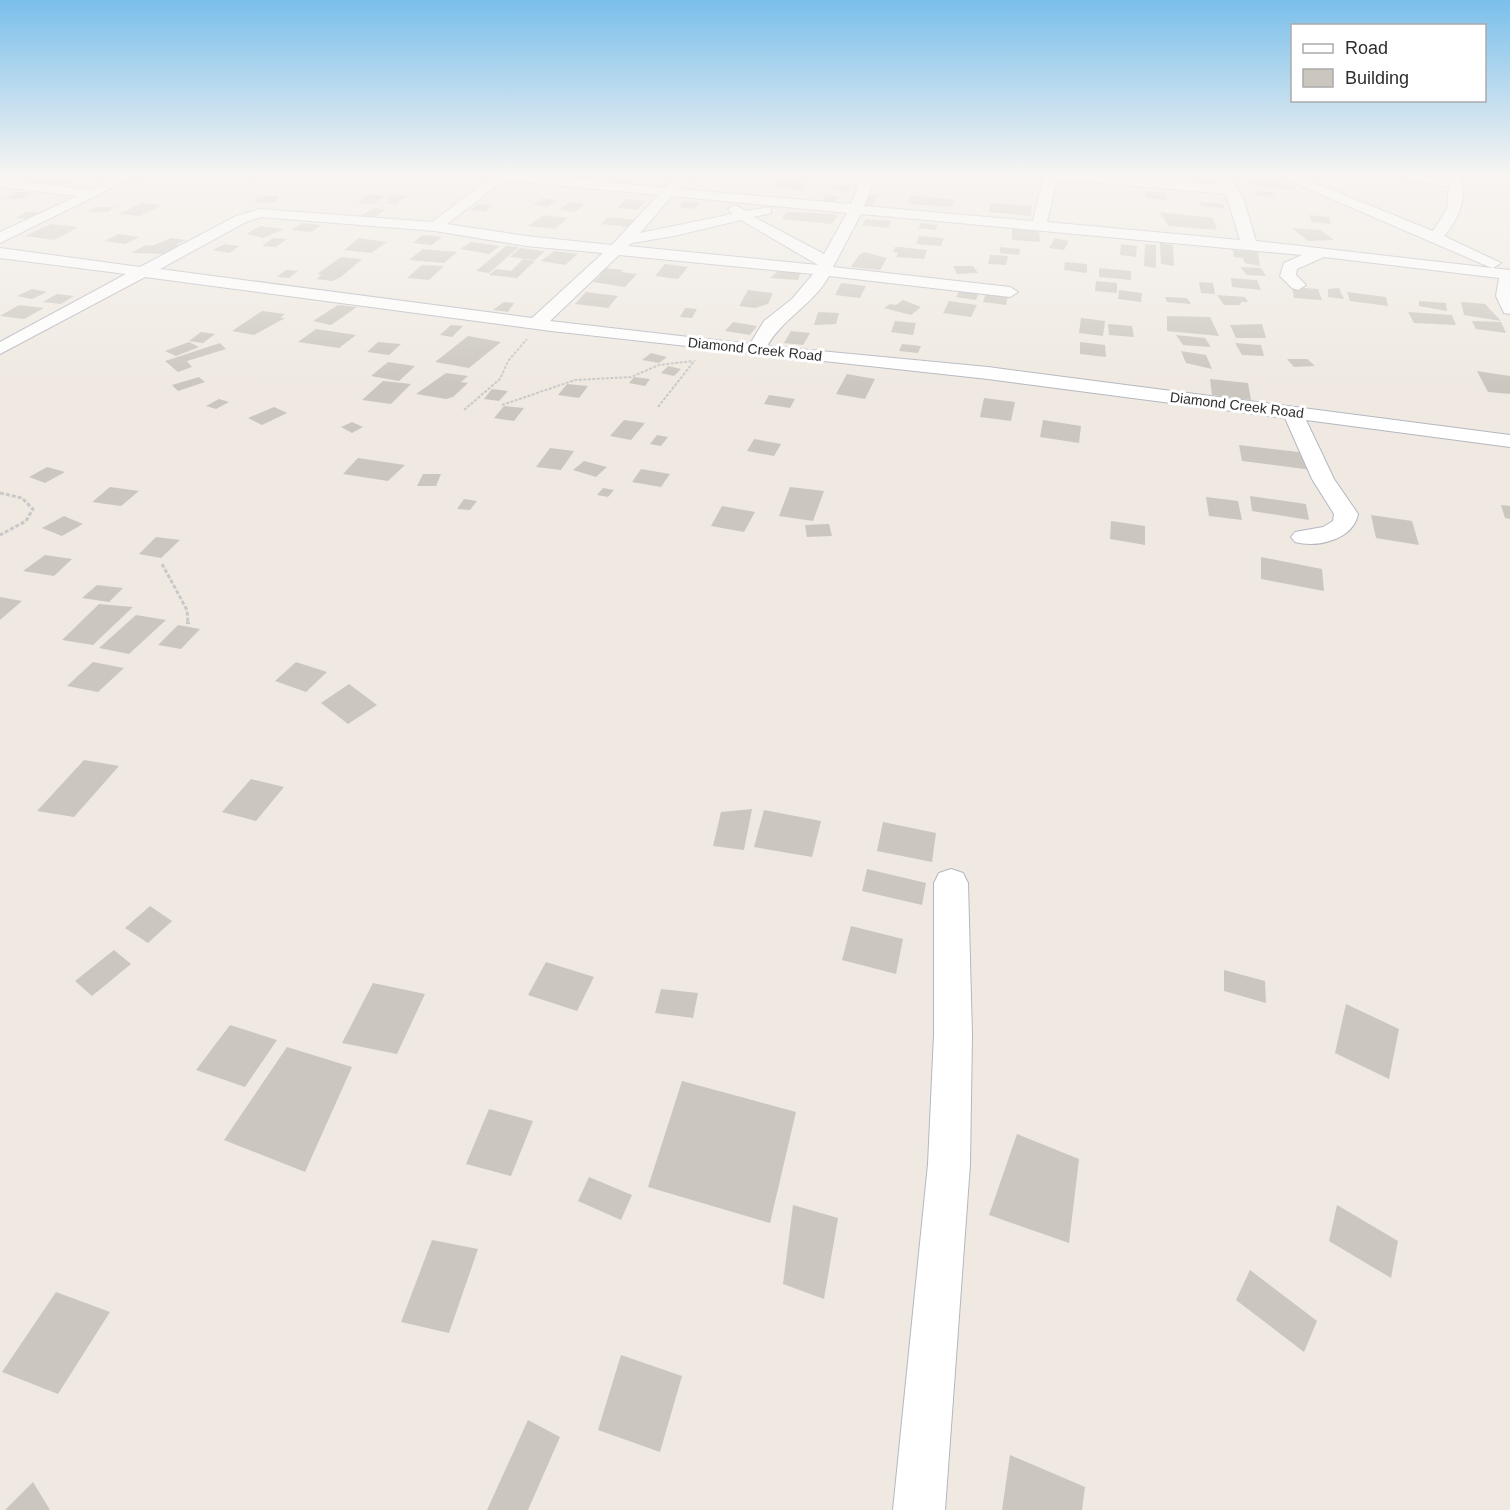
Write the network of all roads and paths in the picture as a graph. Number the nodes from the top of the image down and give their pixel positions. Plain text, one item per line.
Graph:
1 (191, 245) edge
2 (619, 245) edge
3 (626, 245) edge
4 (673, 245) edge
5 (791, 245) edge
6 (835, 245) edge
7 (1254, 245) edge
8 (1453, 245) edge
9 (1322, 252) junction
10 (0, 253) edge
11 (656, 253) junction
12 (824, 265) junction
13 (143, 271) junction
14 (1509, 273) edge
15 (1298, 285) dead end
16 (1010, 292) dead end
17 (1510, 309) edge
18 (544, 324) junction
19 (0, 349) edge
20 (755, 350) junction
21 (704, 359) dead end
22 (694, 361) junction
23 (502, 405) dead end
24 (658, 407) dead end
25 (464, 410) dead end
26 (1292, 411) junction
27 (1510, 441) edge
28 (0, 493) edge
29 (0, 535) edge
30 (1303, 537) dead end
31 (162, 564) dead end
32 (188, 624) dead end
33 (951, 883) dead end
34 (920, 1510) edge

1 - 13 street
2 - 18 street
3 - 11 street
4 - 11 street
5 - 12 street
6 - 12 street
7 - 9 street
8 - 14 street
9 - 14 street
9 - 15 street
10 - 13 street, Diamond Creek Road
11 - 12 street
12 - 16 street
12 - 20 street
13 - 18 street, Diamond Creek Road
13 - 19 street
14 - 17 street
18 - 20 street, Diamond Creek Road
18 - 25 path
20 - 26 street, Diamond Creek Road
21 - 22 path
22 - 23 path
22 - 24 path
26 - 27 street, Diamond Creek Road
26 - 30 street
28 - 29 path
31 - 32 path
33 - 34 street

